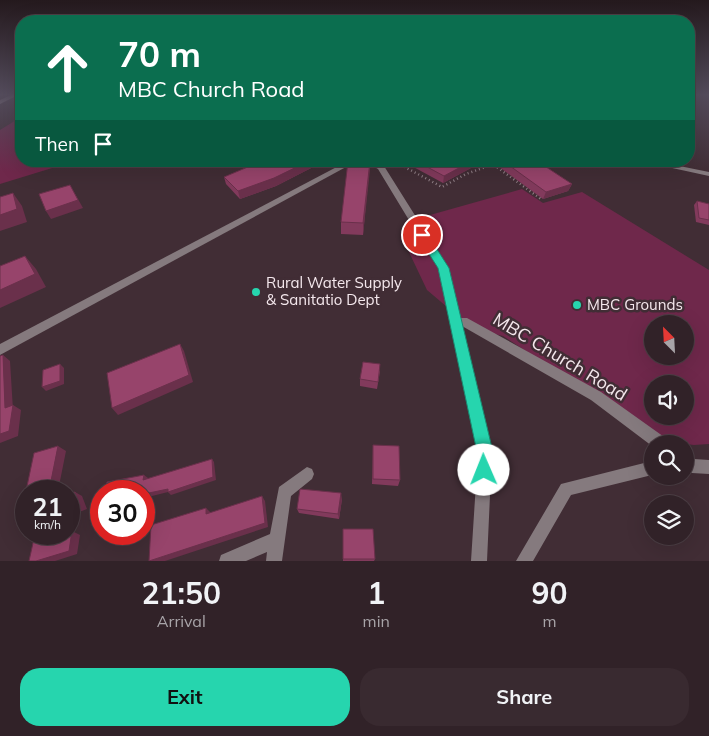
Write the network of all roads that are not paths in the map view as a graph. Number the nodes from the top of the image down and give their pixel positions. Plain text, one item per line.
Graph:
1 (379, 167) edge
2 (673, 167) edge
3 (342, 168) edge
4 (709, 174) edge
5 (463, 321) dead end
6 (0, 350) edge
7 (650, 435) edge
8 (694, 465) edge
9 (709, 467) edge
10 (644, 470) edge
11 (307, 474) dead end
12 (277, 539) junction
13 (227, 561) edge
14 (274, 561) edge
15 (479, 561) edge
16 (524, 561) edge

1 - 15 street
2 - 4 street
3 - 6 street
5 - 7 street, MBC Church Road
8 - 9 street
10 - 16 street
11 - 12 street
12 - 13 street
12 - 14 street

